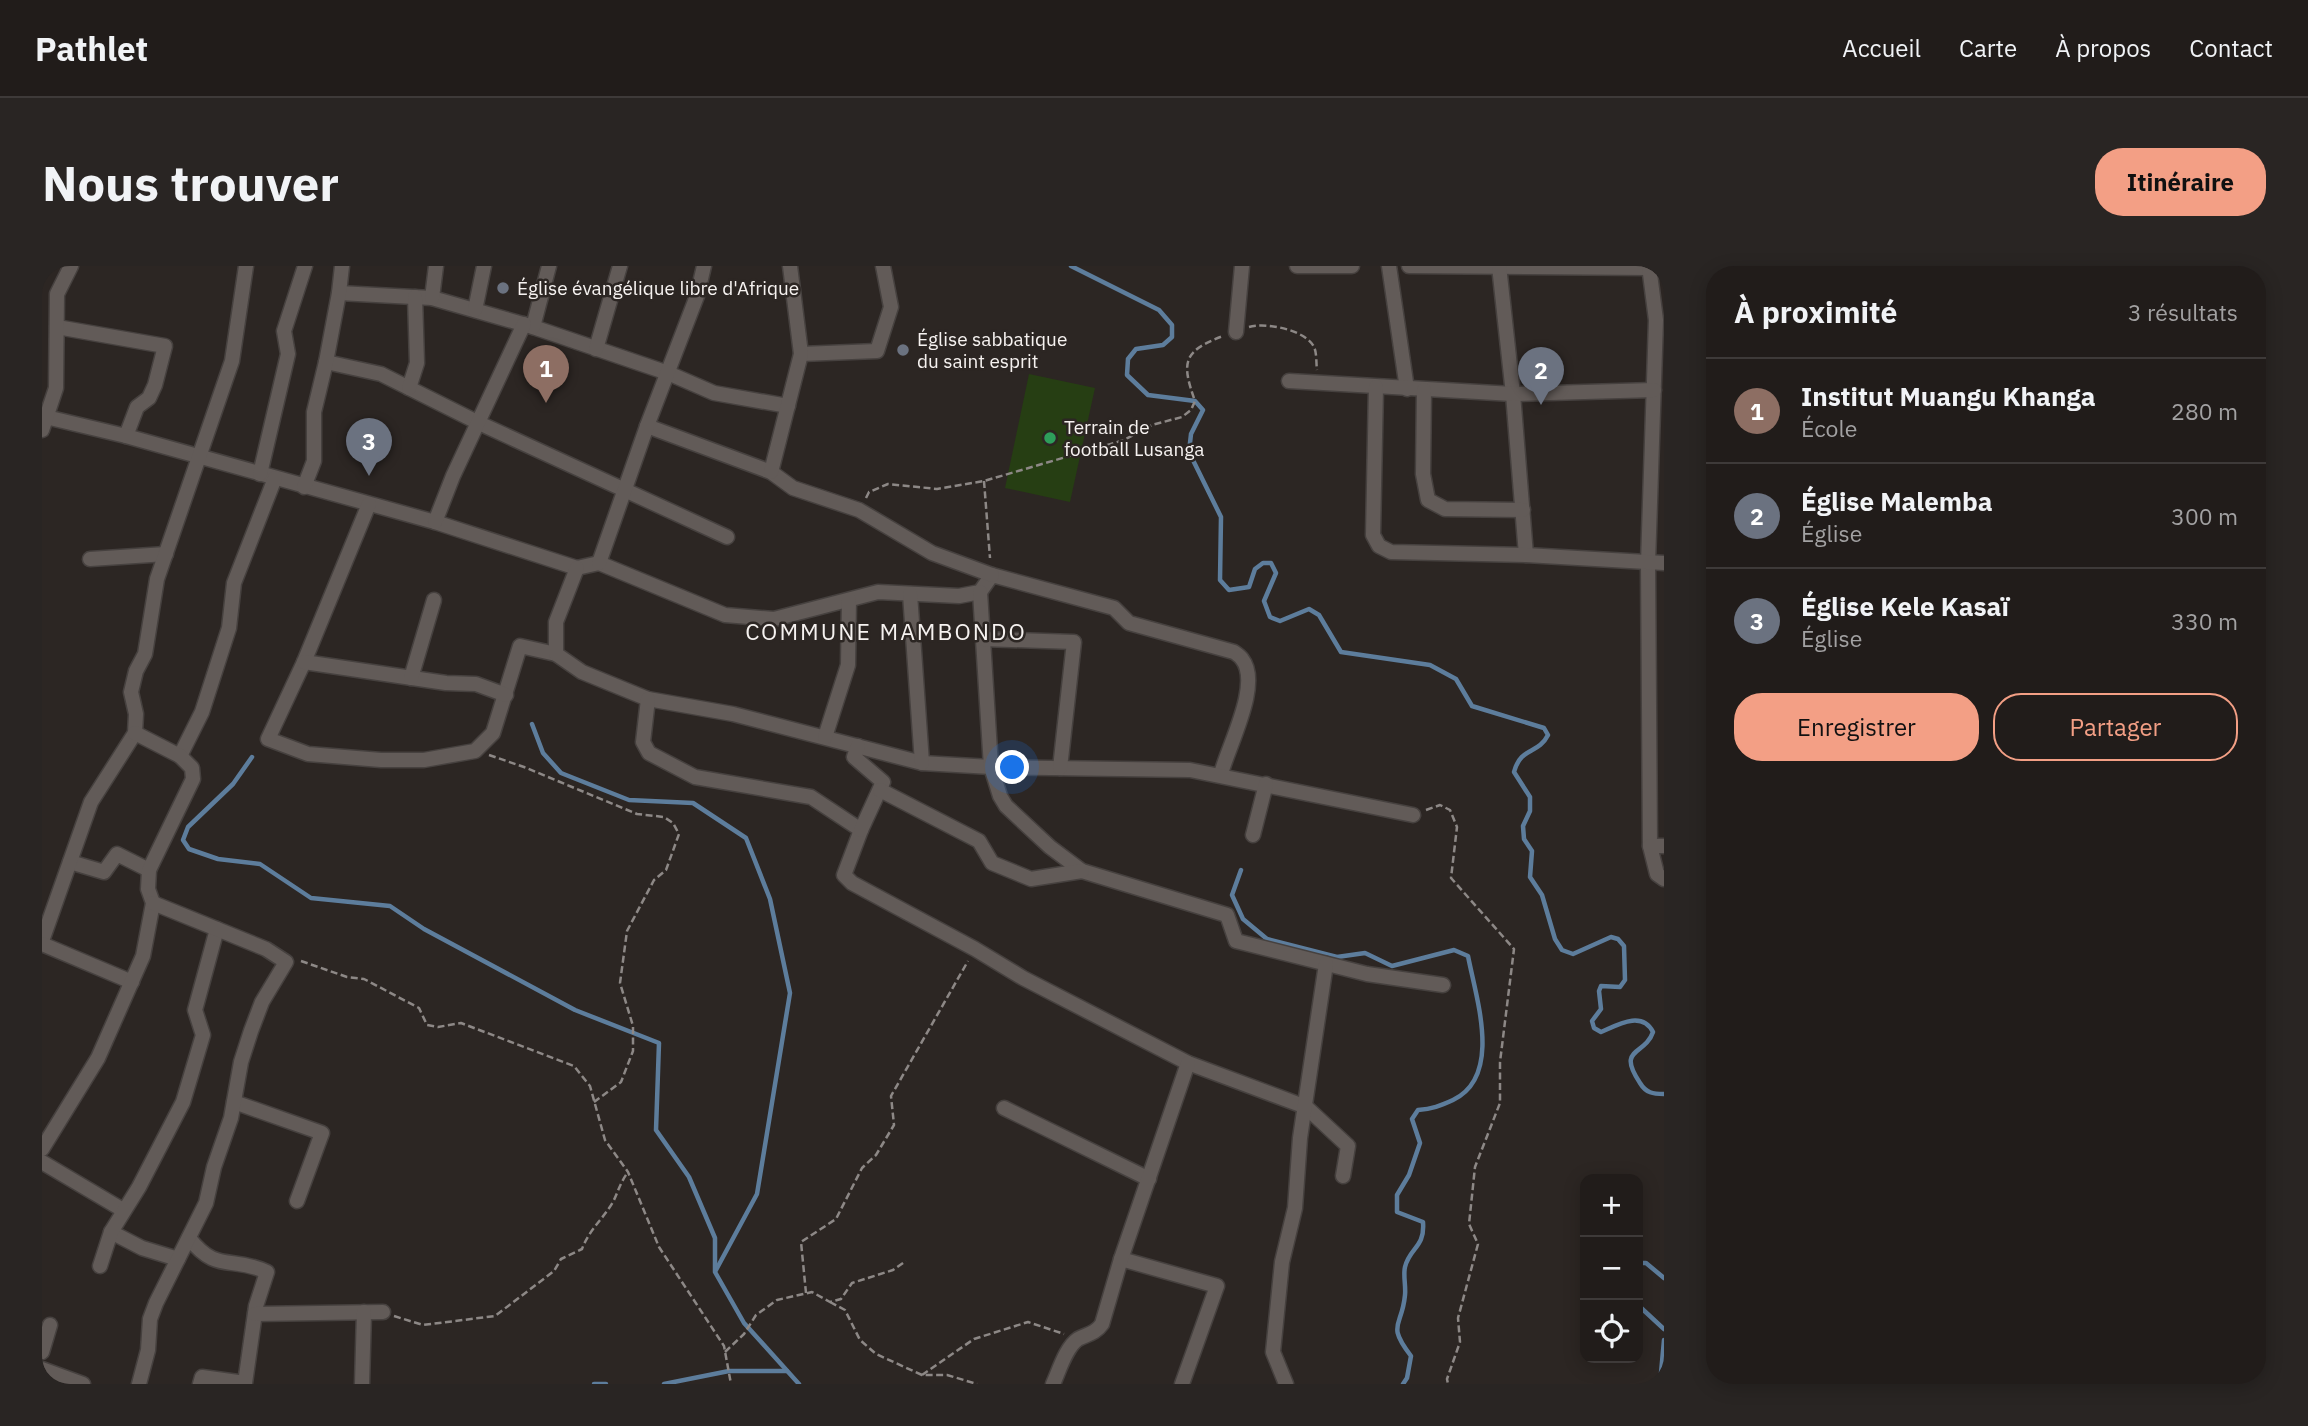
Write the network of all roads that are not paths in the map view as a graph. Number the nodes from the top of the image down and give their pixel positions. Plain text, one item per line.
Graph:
1 (71, 266) edge
2 (246, 266) edge
3 (305, 266) edge
4 (342, 266) edge
5 (436, 266) edge
6 (484, 266) edge
7 (549, 266) edge
8 (620, 266) edge
9 (704, 266) edge
10 (790, 266) edge
11 (883, 266) edge
12 (1242, 266) edge
13 (1297, 266) edge
14 (1352, 266) edge
15 (1389, 266) edge
16 (1409, 266) edge
17 (1499, 267) edge
18 (1649, 267) edge
19 (340, 293) junction
20 (415, 296) junction
21 (432, 298) junction
22 (475, 310) junction
23 (528, 326) junction
24 (57, 327) junction
25 (1236, 332) road end
26 (596, 349) junction
27 (801, 354) junction
28 (326, 362) junction
29 (667, 373) junction
30 (1289, 381) dead end
31 (1376, 387) junction
32 (409, 388) junction
33 (1406, 389) junction
34 (1424, 390) junction
35 (1654, 390) junction
36 (1513, 394) junction
37 (788, 406) junction
38 (43, 421) edge
39 (479, 423) junction
40 (647, 426) junction
41 (126, 436) junction
42 (200, 456) junction
43 (771, 472) junction
44 (267, 476) junction
45 (304, 487) junction
46 (625, 489) junction
47 (369, 504) junction
48 (1523, 510) junction
49 (435, 522) junction
50 (727, 537) dead end
51 (166, 554) junction
52 (1526, 555) junction
53 (90, 559) dead end
54 (599, 563) junction
55 (1648, 563) junction
56 (1664, 563) edge
57 (577, 568) junction
58 (992, 575) junction
59 (980, 592) junction
60 (909, 594) junction
61 (434, 600) dead end
62 (849, 600) junction
63 (983, 639) junction
64 (555, 654) junction
65 (304, 662) junction
66 (411, 678) junction
67 (506, 695) junction
68 (648, 699) junction
69 (135, 733) junction
70 (825, 737) junction
71 (858, 746) junction
72 (180, 755) junction
73 (922, 763) junction
74 (991, 767) junction
75 (1060, 768) junction
76 (1221, 774) junction
77 (1266, 784) junction
78 (880, 790) junction
79 (1413, 815) road end
80 (861, 830) junction
81 (1253, 835) dead end
82 (1657, 846) edge
83 (70, 862) junction
84 (149, 870) junction
85 (1082, 871) junction
86 (1664, 878) edge
87 (153, 903) junction
88 (217, 929) junction
89 (42, 942) edge
90 (1326, 964) junction
91 (132, 982) junction
92 (1443, 985) dead end
93 (1188, 1063) junction
94 (234, 1102) junction
95 (1306, 1107) junction
96 (1004, 1108) dead end
97 (44, 1142) edge
98 (42, 1162) edge
99 (1343, 1176) dead end
100 (1149, 1179) junction
101 (297, 1201) dead end
102 (124, 1210) junction
103 (111, 1232) junction
104 (189, 1238) junction
105 (178, 1259) junction
106 (1121, 1259) junction
107 (100, 1266) dead end
108 (364, 1312) junction
109 (383, 1312) road end
110 (255, 1314) junction
111 (50, 1325) dead end
112 (42, 1352) edge
113 (42, 1369) edge
114 (83, 1384) edge
115 (139, 1384) edge
116 (200, 1384) edge
117 (362, 1384) edge
118 (1053, 1384) edge
119 (1182, 1384) edge
120 (1286, 1384) edge

1 - 24 street
2 - 42 street
3 - 44 street
4 - 19 street
5 - 21 street
6 - 22 street
7 - 23 street
8 - 26 street
9 - 29 street
10 - 27 street
11 - 27 street
12 - 25 street
13 - 14 street
15 - 33 street
16 - 17 street
17 - 18 street
17 - 36 street
18 - 35 street
19 - 20 street
19 - 28 street
20 - 21 street
20 - 32 street
21 - 22 street
22 - 23 street
23 - 26 street
23 - 39 street
24 - 38 street
24 - 41 street
26 - 29 street
27 - 37 street
28 - 32 street
28 - 45 street
29 - 37 street
29 - 40 street
30 - 31 street
31 - 33 street
31 - 52 street
32 - 39 street
33 - 34 street
34 - 36 street
34 - 48 street
35 - 36 street
35 - 55 street
36 - 48 street
37 - 43 street
38 - 41 street
39 - 46 street
39 - 49 street
40 - 43 street
40 - 46 street
41 - 42 street
42 - 44 street
42 - 51 street
43 - 58 street
44 - 45 street
44 - 72 street
45 - 47 street
46 - 50 street
46 - 54 street
47 - 49 street
47 - 65 street
48 - 52 street
49 - 57 street
51 - 53 street
51 - 69 street
52 - 55 street
54 - 57 street
54 - 62 street
55 - 56 street
55 - 82 street
57 - 64 street
58 - 59 street
58 - 76 street
59 - 60 street
59 - 63 street
60 - 62 street
60 - 73 street
61 - 66 street
62 - 70 street
63 - 74 street
63 - 75 street
64 - 67 street
64 - 68 street
65 - 66 street
65 - 67 street
66 - 67 street
68 - 70 street
68 - 80 street
69 - 72 street
69 - 83 street
70 - 71 street
71 - 73 street
71 - 78 street
72 - 84 street
73 - 74 street
74 - 75 street
74 - 85 street
75 - 76 street
76 - 77 street
77 - 79 street
77 - 81 street
78 - 80 street
78 - 85 street
80 - 93 street
82 - 86 street
83 - 84 street
83 - 89 street
84 - 87 street
85 - 90 street
87 - 88 street
87 - 91 street
88 - 94 street
88 - 102 street
89 - 91 street
90 - 92 street
90 - 95 street
91 - 97 street
93 - 95 street
93 - 100 street
94 - 101 street
94 - 104 street
95 - 99 street
95 - 120 street
96 - 100 street
98 - 102 street
100 - 106 street
102 - 103 street
103 - 105 street
103 - 107 street
104 - 105 street
104 - 110 street
105 - 115 street
106 - 118 street
106 - 119 street
108 - 109 street
108 - 110 street
108 - 117 street
110 - 116 street
111 - 112 street
113 - 114 street

